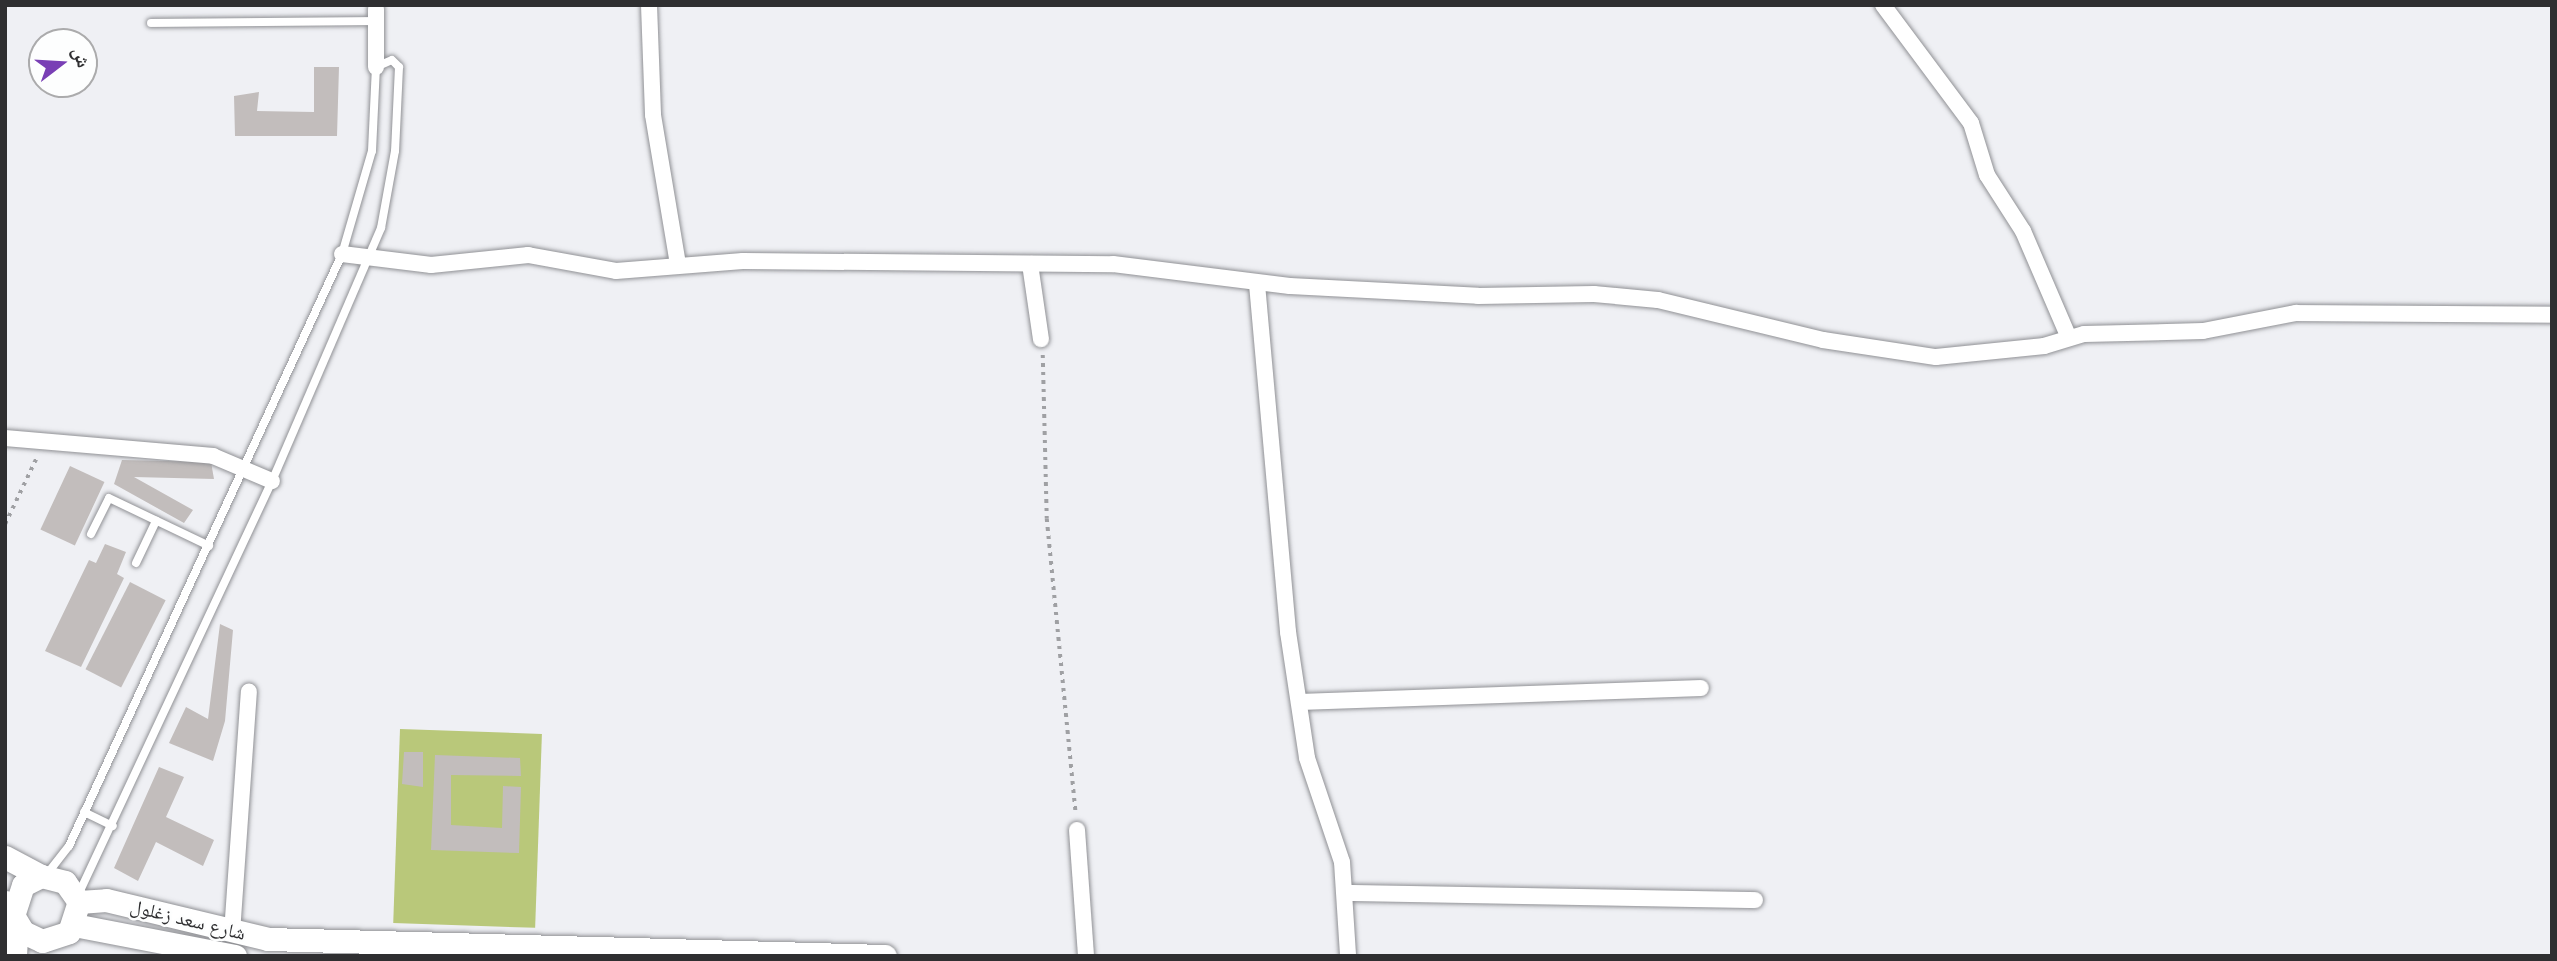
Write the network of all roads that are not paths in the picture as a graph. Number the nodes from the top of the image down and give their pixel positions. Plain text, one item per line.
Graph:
1 (649, 5) edge
2 (1884, 5) edge
3 (376, 15) joint
4 (151, 23) dead end
5 (376, 67) junction
6 (342, 254) junction
7 (370, 257) junction
8 (1030, 264) junction
9 (678, 265) junction
10 (1257, 284) junction
11 (2552, 315) edge
12 (2069, 338) junction
13 (1041, 339) road end
14 (5, 438) edge
15 (245, 468) junction
16 (272, 481) junction
17 (156, 521) junction
18 (91, 534) dead end
19 (209, 547) junction
20 (136, 564) dead end
21 (1701, 688) dead end
22 (248, 692) dead end
23 (1300, 702) junction
24 (84, 812) junction
25 (113, 826) junction
26 (1077, 830) road end
27 (5, 858) edge
28 (44, 876) junction
29 (1347, 893) junction
30 (78, 900) junction
31 (1755, 900) dead end
32 (12, 913) edge
33 (68, 931) junction
34 (234, 944) edge
35 (15, 956) edge
36 (47, 956) edge
37 (885, 956) edge
38 (1086, 956) edge
39 (1348, 956) edge

1 - 9 street
2 - 12 street
3 - 4 lane
3 - 5 street
5 - 6 lane
5 - 7 lane
6 - 7 street
6 - 15 lane
7 - 9 street
7 - 16 lane
8 - 9 street
8 - 10 street
8 - 13 street
10 - 12 street
10 - 23 street
11 - 12 street
14 - 15 street
15 - 16 street
15 - 19 lane
16 - 25 lane
17 - 18 lane
17 - 19 lane
17 - 20 lane
19 - 24 lane
21 - 23 street
22 - 34 street
23 - 29 street
24 - 25 lane
24 - 28 lane
25 - 30 lane
26 - 38 street
27 - 28 main road
28 - 30 main road
28 - 32 main road
29 - 31 street
29 - 39 street
30 - 33 main road
30 - 34 main road, شارع سعد زغلول
32 - 33 main road
32 - 35 main road
33 - 34 main road, شارع سعد زغلول
33 - 36 main road
34 - 37 main road, شارع سعد زغلول

